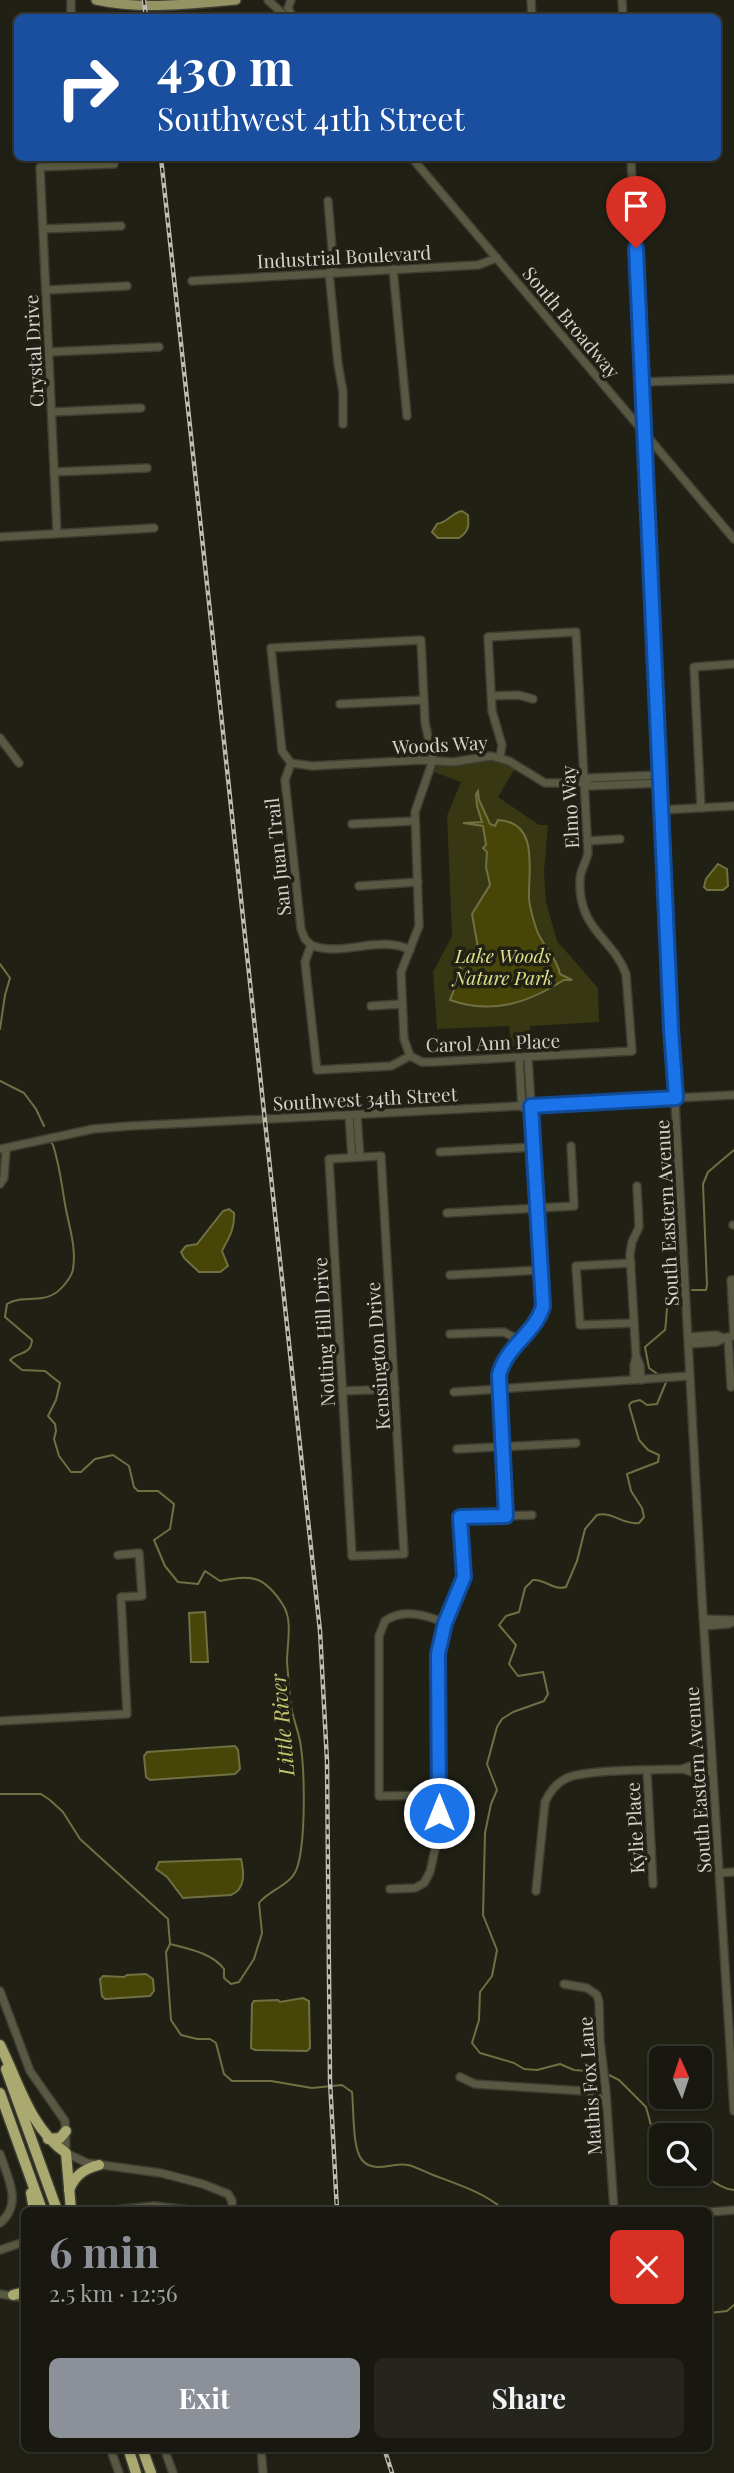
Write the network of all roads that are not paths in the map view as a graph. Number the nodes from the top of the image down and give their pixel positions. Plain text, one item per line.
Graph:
1 (96, 0) edge
2 (236, 0) edge
3 (268, 0) edge
4 (283, 14) edge
5 (415, 161) edge
6 (631, 161) edge
7 (78, 162) edge
8 (114, 164) dead end
9 (328, 201) dead end
10 (121, 226) dead end
11 (43, 229) junction
12 (497, 258) junction
13 (393, 269) junction
14 (331, 272) junction
15 (192, 281) dead end
16 (127, 286) dead end
17 (46, 290) junction
18 (159, 347) dead end
19 (49, 352) junction
20 (734, 379) edge
21 (643, 382) junction
22 (141, 408) dead end
23 (52, 412) junction
24 (407, 416) dead end
25 (343, 424) dead end
26 (645, 433) junction
27 (147, 468) dead end
28 (54, 472) junction
29 (154, 528) dead end
30 (57, 533) junction
31 (0, 537) edge
32 (734, 540) edge
33 (734, 664) edge
34 (492, 696) junction
35 (533, 699) dead end
36 (424, 700) junction
37 (340, 704) dead end
38 (0, 738) edge
39 (499, 757) junction
40 (433, 760) junction
41 (19, 762) dead end
42 (291, 763) junction
43 (660, 779) junction
44 (584, 783) junction
45 (734, 806) edge
46 (701, 808) junction
47 (662, 810) junction
48 (415, 821) junction
49 (352, 824) dead end
50 (620, 839) dead end
51 (587, 841) junction
52 (418, 882) junction
53 (359, 886) dead end
54 (311, 945) junction
55 (410, 950) junction
56 (402, 1004) junction
57 (371, 1006) dead end
58 (632, 1051) joint
59 (410, 1056) junction
60 (523, 1057) junction
61 (317, 1070) joint
62 (734, 1095) edge
63 (676, 1098) junction
64 (531, 1106) junction
65 (522, 1107) junction
66 (353, 1115) junction
67 (571, 1146) dead end
68 (534, 1147) junction
69 (3, 1149) edge
70 (440, 1152) dead end
71 (381, 1156) joint
72 (356, 1157) junction
73 (0, 1184) edge
74 (637, 1186) dead end
75 (538, 1209) junction
76 (447, 1213) dead end
77 (631, 1263) junction
78 (541, 1270) junction
79 (450, 1275) dead end
80 (732, 1280) edge
81 (634, 1323) junction
82 (450, 1334) dead end
83 (729, 1337) edge
84 (519, 1340) junction
85 (689, 1340) junction
86 (690, 1376) junction
87 (637, 1380) junction
88 (731, 1387) dead end
89 (395, 1388) junction
90 (499, 1389) junction
91 (342, 1391) junction
92 (454, 1392) dead end
93 (576, 1443) dead end
94 (503, 1446) junction
95 (457, 1449) dead end
96 (532, 1515) dead end
97 (506, 1516) junction
98 (118, 1555) dead end
99 (352, 1556) joint
100 (734, 1621) edge
101 (445, 1623) junction
102 (703, 1623) junction
103 (0, 1721) edge
104 (712, 1768) junction
105 (647, 1771) junction
106 (440, 1795) junction
107 (719, 1872) junction
108 (734, 1872) edge
109 (653, 1884) dead end
110 (390, 1889) dead end
111 (536, 1891) dead end
112 (564, 1984) dead end
113 (0, 1991) edge
114 (0, 2045) edge
115 (0, 2052) edge
116 (460, 2077) dead end
117 (0, 2093) edge
118 (607, 2105) junction
119 (734, 2111) edge
120 (66, 2131) junction
121 (48, 2139) junction
122 (66, 2153) junction
123 (0, 2154) edge
124 (99, 2165) junction
125 (28, 2172) junction
126 (68, 2194) junction
127 (34, 2207) edge
128 (41, 2207) edge
129 (56, 2207) edge
130 (70, 2207) edge
131 (144, 2207) edge
132 (163, 2207) edge
133 (232, 2207) edge
134 (614, 2207) edge
135 (734, 2210) edge
136 (712, 2212) edge
137 (0, 2223) edge
138 (21, 2243) edge
139 (0, 2250) edge
140 (21, 2293) edge
141 (0, 2294) edge
142 (13, 2295) junction
143 (21, 2297) edge
144 (111, 2452) edge
145 (129, 2452) edge
146 (143, 2452) edge
147 (165, 2452) edge
148 (261, 2452) edge
149 (119, 2473) edge
150 (136, 2473) edge
151 (151, 2473) edge
152 (173, 2473) edge
153 (263, 2473) edge

1 - 2 main road
3 - 4 street
5 - 12 street, South Broadway
6 - 21 street, South Eastern Avenue
7 - 8 street
7 - 11 street, Crystal Drive
9 - 14 street
10 - 11 street
11 - 17 street, Crystal Drive
12 - 13 street, Industrial Boulevard
12 - 26 street, South Broadway
13 - 14 street, Industrial Boulevard
13 - 24 street
14 - 15 street, Industrial Boulevard
14 - 25 street
16 - 17 street
17 - 19 street, Crystal Drive
18 - 19 street
19 - 23 street, Crystal Drive
20 - 21 street
21 - 26 street, South Eastern Avenue
22 - 23 street
23 - 28 street, Crystal Drive
26 - 32 street, South Broadway
26 - 43 street, South Eastern Avenue
27 - 28 street
28 - 30 street, Crystal Drive
29 - 30 street
30 - 31 street
33 - 46 street
34 - 35 street
34 - 39 street
34 - 44 street, Elmo Way
36 - 37 street
36 - 40 street
36 - 42 street
38 - 41 street
39 - 40 street, Woods Way
39 - 44 street, Woods Way
40 - 42 street, Woods Way
40 - 48 street
42 - 54 street, San Juan Trail
43 - 44 street, Woods Way
43 - 47 street, South Eastern Avenue
44 - 51 street, Elmo Way
45 - 46 street
46 - 47 street
47 - 63 street, South Eastern Avenue
48 - 49 street
48 - 52 street
50 - 51 street
51 - 58 street, Elmo Way
52 - 53 street
52 - 55 street
54 - 55 street
54 - 61 street, San Juan Trail
55 - 56 street
56 - 57 street
56 - 59 street
58 - 60 street, Carol Ann Place
59 - 60 street, Carol Ann Place
59 - 61 street, Carol Ann Place
60 - 64 street
60 - 65 street
62 - 63 street, Southwest 34th Street
63 - 64 street, Southwest 34th Street
63 - 85 street, South Eastern Avenue
64 - 65 street, Southwest 34th Street
64 - 68 street
65 - 66 street, Southwest 34th Street
66 - 69 street, Southwest 34th Street
66 - 72 street
67 - 75 street
68 - 70 street
68 - 75 street
69 - 73 street
71 - 72 street, Notting Hill Drive
71 - 89 street, Kensington Drive
72 - 91 street, Notting Hill Drive
74 - 77 street
75 - 76 street
75 - 78 street
77 - 81 street
77 - 81 street
78 - 79 street
78 - 84 street
80 - 83 street
81 - 87 street
82 - 84 street
83 - 85 street
83 - 88 street
84 - 90 street
85 - 86 street, South Eastern Avenue
86 - 87 street
86 - 102 street, South Eastern Avenue
87 - 90 street
89 - 91 street
89 - 99 street, Kensington Drive
90 - 92 street
90 - 94 street
91 - 99 street, Notting Hill Drive
93 - 94 street
94 - 95 street
94 - 97 street
96 - 97 street
97 - 101 street
98 - 103 street
100 - 102 street
101 - 106 street
101 - 106 street
102 - 104 street, South Eastern Avenue
104 - 105 street
104 - 107 street, South Eastern Avenue
105 - 109 street, Kylie Place
105 - 111 street
106 - 110 street
107 - 108 street
107 - 119 street, South Eastern Avenue
112 - 118 street, Mathis Fox Lane
113 - 120 street
114 - 121 highway
115 - 129 highway
116 - 118 street
117 - 125 highway
118 - 134 street, Mathis Fox Lane
120 - 121 highway
120 - 122 street
121 - 122 highway
122 - 124 street
122 - 126 highway
123 - 137 street
124 - 126 highway
124 - 133 street
125 - 127 highway
125 - 128 highway
126 - 130 highway
131 - 132 street
135 - 136 street
138 - 139 street
140 - 142 highway
141 - 142 street
142 - 143 street
144 - 149 street
145 - 150 highway
146 - 151 highway
147 - 152 street
148 - 153 street

